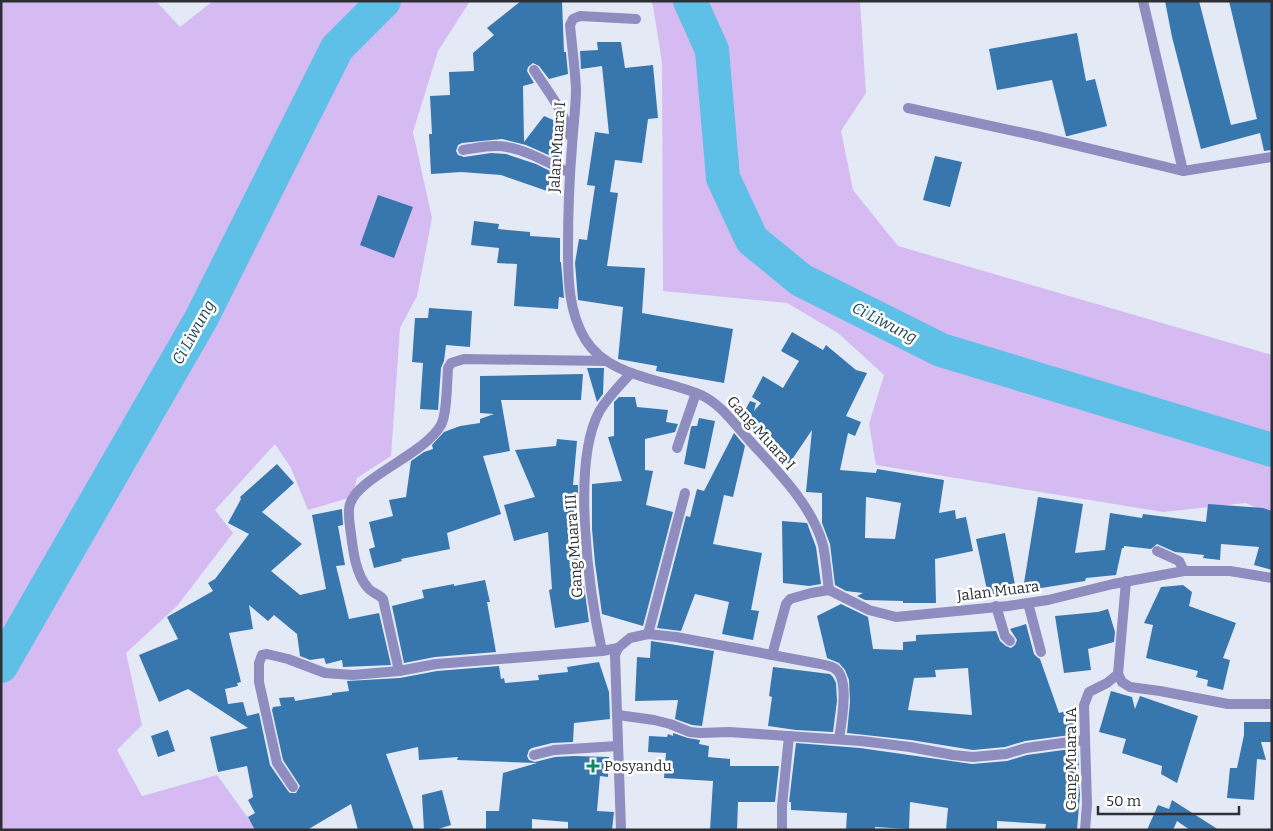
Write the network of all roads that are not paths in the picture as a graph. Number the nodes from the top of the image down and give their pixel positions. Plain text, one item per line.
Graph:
1 (1143, 1) edge
2 (636, 19) dead end
3 (534, 70) dead end
4 (908, 108) dead end
5 (572, 144) junction
6 (463, 150) dead end
7 (1272, 157) edge
8 (1183, 171) junction
9 (570, 173) junction
10 (585, 339) joint
11 (605, 361) junction
12 (631, 373) junction
13 (696, 393) junction
14 (677, 448) dead end
15 (685, 493) dead end
16 (1156, 551) dead end
17 (1184, 571) junction
18 (1272, 578) edge
19 (1126, 581) junction
20 (828, 590) junction
21 (1028, 603) junction
22 (996, 606) junction
23 (648, 634) junction
24 (1010, 641) dead end
25 (618, 648) junction
26 (602, 651) junction
27 (1041, 652) dead end
28 (772, 655) junction
29 (399, 671) junction
30 (1118, 674) junction
31 (1272, 704) edge
32 (618, 715) junction
33 (789, 736) junction
34 (839, 740) junction
35 (1084, 740) junction
36 (618, 746) junction
37 (534, 755) dead end
38 (292, 787) dead end
39 (621, 830) edge
40 (782, 830) edge
41 (1085, 830) edge

1 - 8 street
2 - 5 street, Jalan Muara I
3 - 5 street
4 - 8 street
5 - 9 street, Jalan Muara I
6 - 9 street
7 - 8 street
9 - 10 street, Jalan Muara I
10 - 11 street, Gang Muara I
11 - 12 street, Gang Muara I
11 - 29 street
12 - 13 street, Gang Muara I
12 - 26 street, Gang Muara III
13 - 14 street
13 - 20 street, Gang Muara I
15 - 23 street
16 - 17 street
17 - 18 street, Jalan Muara
17 - 19 street, Jalan Muara
19 - 21 street, Jalan Muara
19 - 30 street
20 - 22 street, Jalan Muara
20 - 28 street
21 - 22 street, Jalan Muara
21 - 27 street
22 - 24 street
23 - 25 street
23 - 28 street
25 - 26 street
25 - 32 street
26 - 29 street
28 - 34 street
29 - 38 street
30 - 31 street
30 - 35 street, Gang Muara IA
32 - 33 street
32 - 36 street
33 - 34 street
33 - 40 street
34 - 35 street
35 - 41 street, Gang Muara IA
36 - 37 street
36 - 39 street

